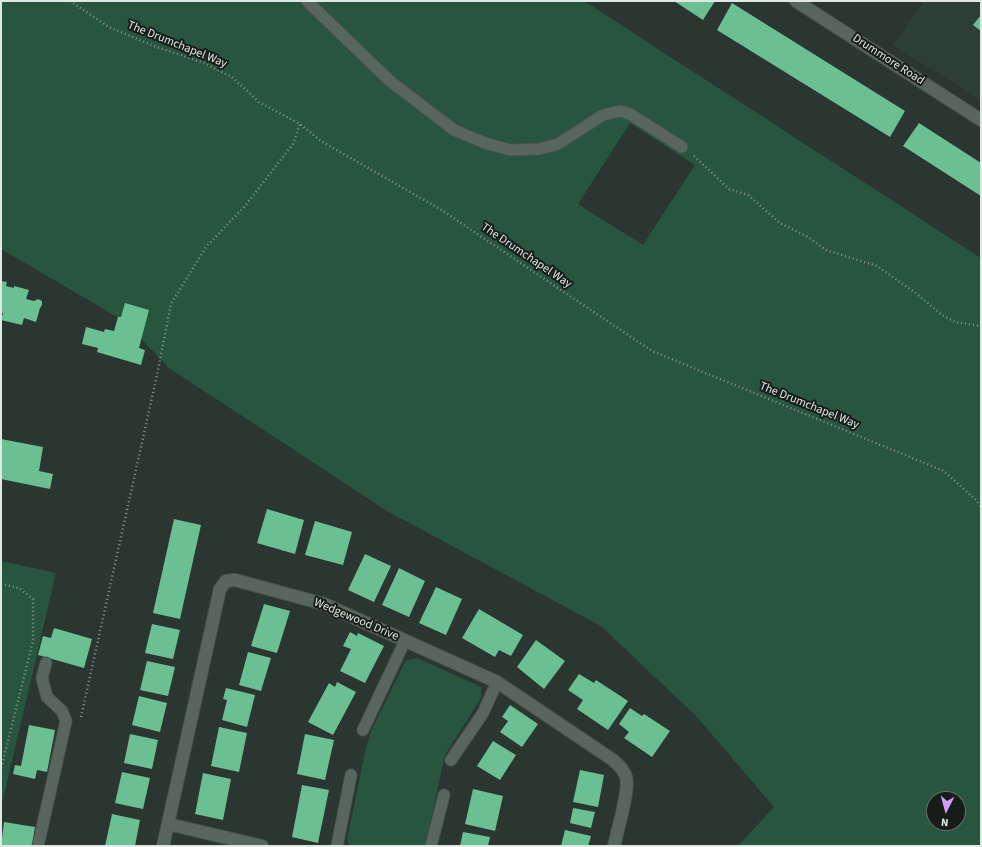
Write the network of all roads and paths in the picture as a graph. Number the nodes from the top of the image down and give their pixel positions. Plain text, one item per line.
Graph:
1 (70, 1) edge
2 (307, 1) edge
3 (796, 1) edge
4 (981, 120) edge
5 (300, 124) junction
6 (682, 147) joint
7 (981, 326) edge
8 (981, 507) edge
9 (1, 584) edge
10 (405, 641) junction
11 (46, 663) dead end
12 (497, 682) junction
13 (80, 722) dead end
14 (363, 730) dead end
15 (451, 760) dead end
16 (1, 769) edge
17 (352, 775) dead end
18 (444, 795) dead end
19 (168, 824) junction
20 (38, 846) edge
21 (163, 846) edge
22 (262, 846) edge
23 (337, 846) edge
24 (432, 846) edge
25 (614, 846) edge

1 - 5 path, The Drumchapel Way
2 - 6 lane
3 - 4 street, Drummore Road
5 - 8 path, The Drumchapel Way
5 - 13 path
6 - 7 path
9 - 16 path
10 - 12 street, Wedgewood Drive
10 - 14 lane
10 - 19 street, Wedgewood Drive
11 - 20 lane
12 - 15 lane
12 - 25 street, Wedgewood Drive
17 - 23 lane
18 - 24 lane
19 - 21 street, Wedgewood Drive
19 - 22 street

